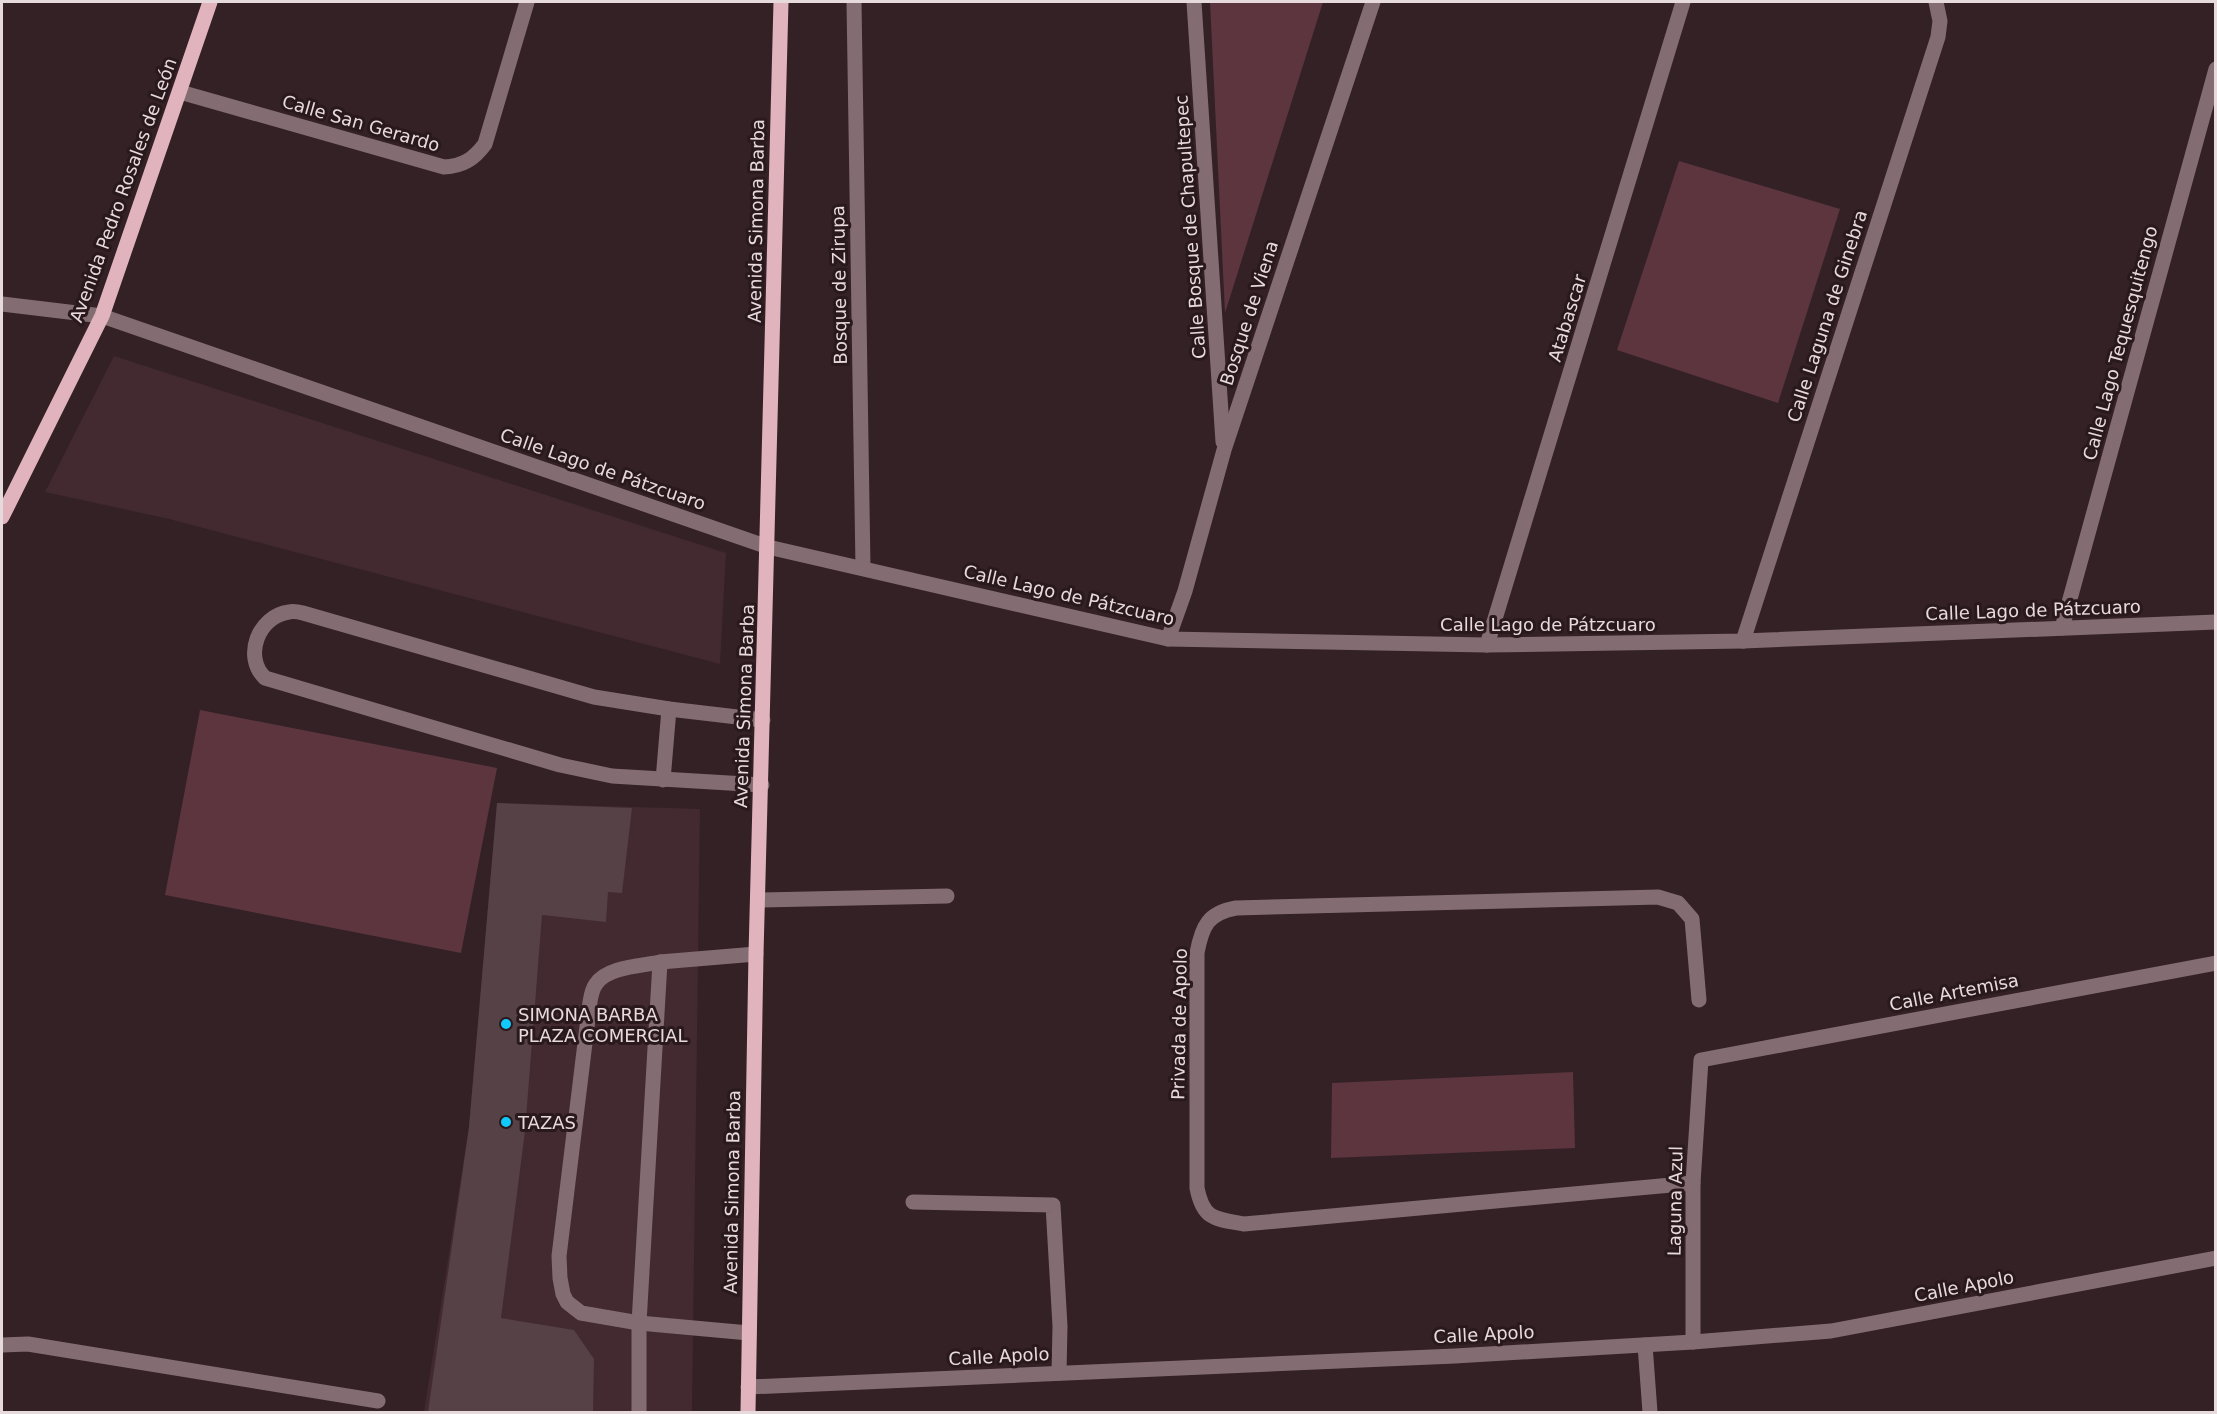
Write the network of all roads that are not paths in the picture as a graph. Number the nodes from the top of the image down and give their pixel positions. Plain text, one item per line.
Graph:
1 (210, 2) edge
2 (527, 2) edge
3 (781, 2) edge
4 (855, 2) edge
5 (1194, 2) edge
6 (1373, 2) edge
7 (1683, 2) edge
8 (1936, 2) edge
9 (2216, 69) edge
10 (180, 92) junction
11 (2, 304) edge
12 (102, 316) junction
13 (1224, 450) junction
14 (2, 517) edge
15 (768, 547) junction
16 (863, 568) junction
17 (2216, 622) edge
18 (2062, 628) junction
19 (1168, 639) junction
20 (1743, 641) junction
21 (1487, 645) junction
22 (669, 710) junction
23 (764, 720) junction
24 (663, 780) junction
25 (762, 785) junction
26 (947, 896) dead end
27 (758, 900) junction
28 (756, 954) junction
29 (660, 962) junction
30 (2216, 963) edge
31 (1700, 1000) dead end
32 (1701, 1060) joint
33 (1693, 1183) junction
34 (913, 1202) dead end
35 (2216, 1258) edge
36 (639, 1323) junction
37 (750, 1333) junction
38 (1693, 1342) junction
39 (2, 1345) edge
40 (1645, 1345) junction
41 (1059, 1373) junction
42 (748, 1387) junction
43 (378, 1401) dead end
44 (639, 1413) edge
45 (748, 1413) edge
46 (1650, 1413) edge

1 - 10 main road, Avenida Pedro Rosales de León
2 - 10 street, Calle San Gerardo
3 - 15 main road, Avenida Simona Barba
4 - 16 street, Bosque de Zirupa
5 - 13 street, Calle Bosque de Chapultepec
6 - 13 street, Bosque de Viena
7 - 21 street, Atabascar
8 - 20 street, Calle Laguna de Ginebra
9 - 18 street, Calle Lago Tequesquitengo
10 - 12 main road, Avenida Pedro Rosales de León
11 - 12 street, Calle Lago de Pátzcuaro
12 - 14 main road, Avenida Pedro Rosales de León
12 - 15 street, Calle Lago de Pátzcuaro
13 - 19 street, Bosque de Viena
15 - 16 street, Calle Lago de Pátzcuaro
15 - 23 main road, Avenida Simona Barba
16 - 19 street, Calle Lago de Pátzcuaro
17 - 18 street, Calle Lago de Pátzcuaro
18 - 20 street, Calle Lago de Pátzcuaro
19 - 21 street, Calle Lago de Pátzcuaro
20 - 21 street, Calle Lago de Pátzcuaro
22 - 23 street
22 - 24 street
22 - 24 street
23 - 25 main road, Avenida Simona Barba
24 - 25 street
25 - 27 main road, Avenida Simona Barba
26 - 27 street
27 - 28 main road, Avenida Simona Barba
28 - 29 street
28 - 37 main road, Avenida Simona Barba
29 - 36 street
29 - 36 street
30 - 32 street, Calle Artemisa
31 - 33 street, Privada de Apolo
32 - 33 street, Laguna Azul
33 - 38 street, Laguna Azul
34 - 41 street
35 - 38 street, Calle Apolo
36 - 37 street
36 - 44 street
37 - 42 main road, Avenida Simona Barba
38 - 40 street, Calle Apolo
39 - 43 street
40 - 41 street, Calle Apolo
40 - 46 street
41 - 42 street, Calle Apolo
42 - 45 main road, Avenida Simona Barba

